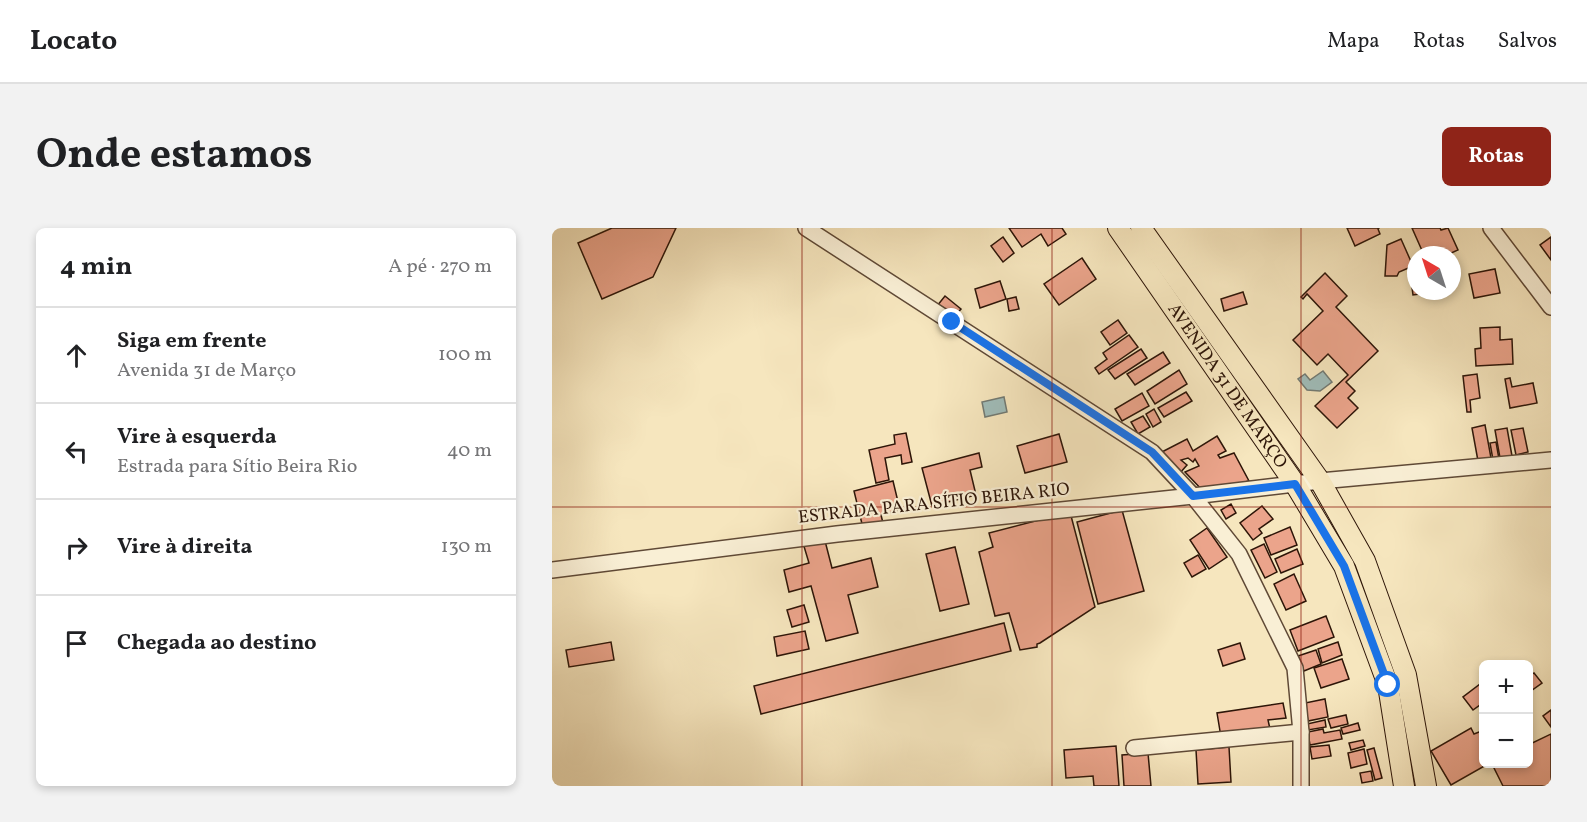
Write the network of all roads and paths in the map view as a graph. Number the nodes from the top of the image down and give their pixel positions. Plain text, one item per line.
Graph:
1 (806, 228) edge
2 (1118, 228) edge
3 (1491, 228) edge
4 (1146, 234) edge
5 (1135, 253) junction
6 (1551, 306) edge
7 (1551, 460) edge
8 (1320, 481) junction
9 (1295, 484) junction
10 (1193, 496) junction
11 (552, 570) edge
12 (1406, 675) junction
13 (1388, 685) junction
14 (1300, 732) junction
15 (1134, 748) dead end
16 (1300, 786) edge
17 (1404, 786) edge
18 (1426, 786) edge

1 - 10 street
2 - 5 main road, AVENIDA 31 DE MARÇO
3 - 6 street
4 - 5 main road
4 - 8 main road, AVENIDA 31 DE MARÇO
5 - 9 main road, AVENIDA 31 DE MARÇO
7 - 8 street, ESTRADA PARA SÍTIO BEIRA RIO
8 - 9 street, ESTRADA PARA SÍTIO BEIRA RIO
8 - 12 main road, AVENIDA 31 DE MARÇO
9 - 10 street, ESTRADA PARA SÍTIO BEIRA RIO
9 - 13 main road, AVENIDA 31 DE MARÇO
10 - 11 street, ESTRADA PARA SÍTIO BEIRA RIO
10 - 14 street
12 - 13 main road
12 - 18 main road, AVENIDA 31 DE MARÇO
13 - 17 main road, AVENIDA 31 DE MARÇO
14 - 15 street
14 - 16 street

